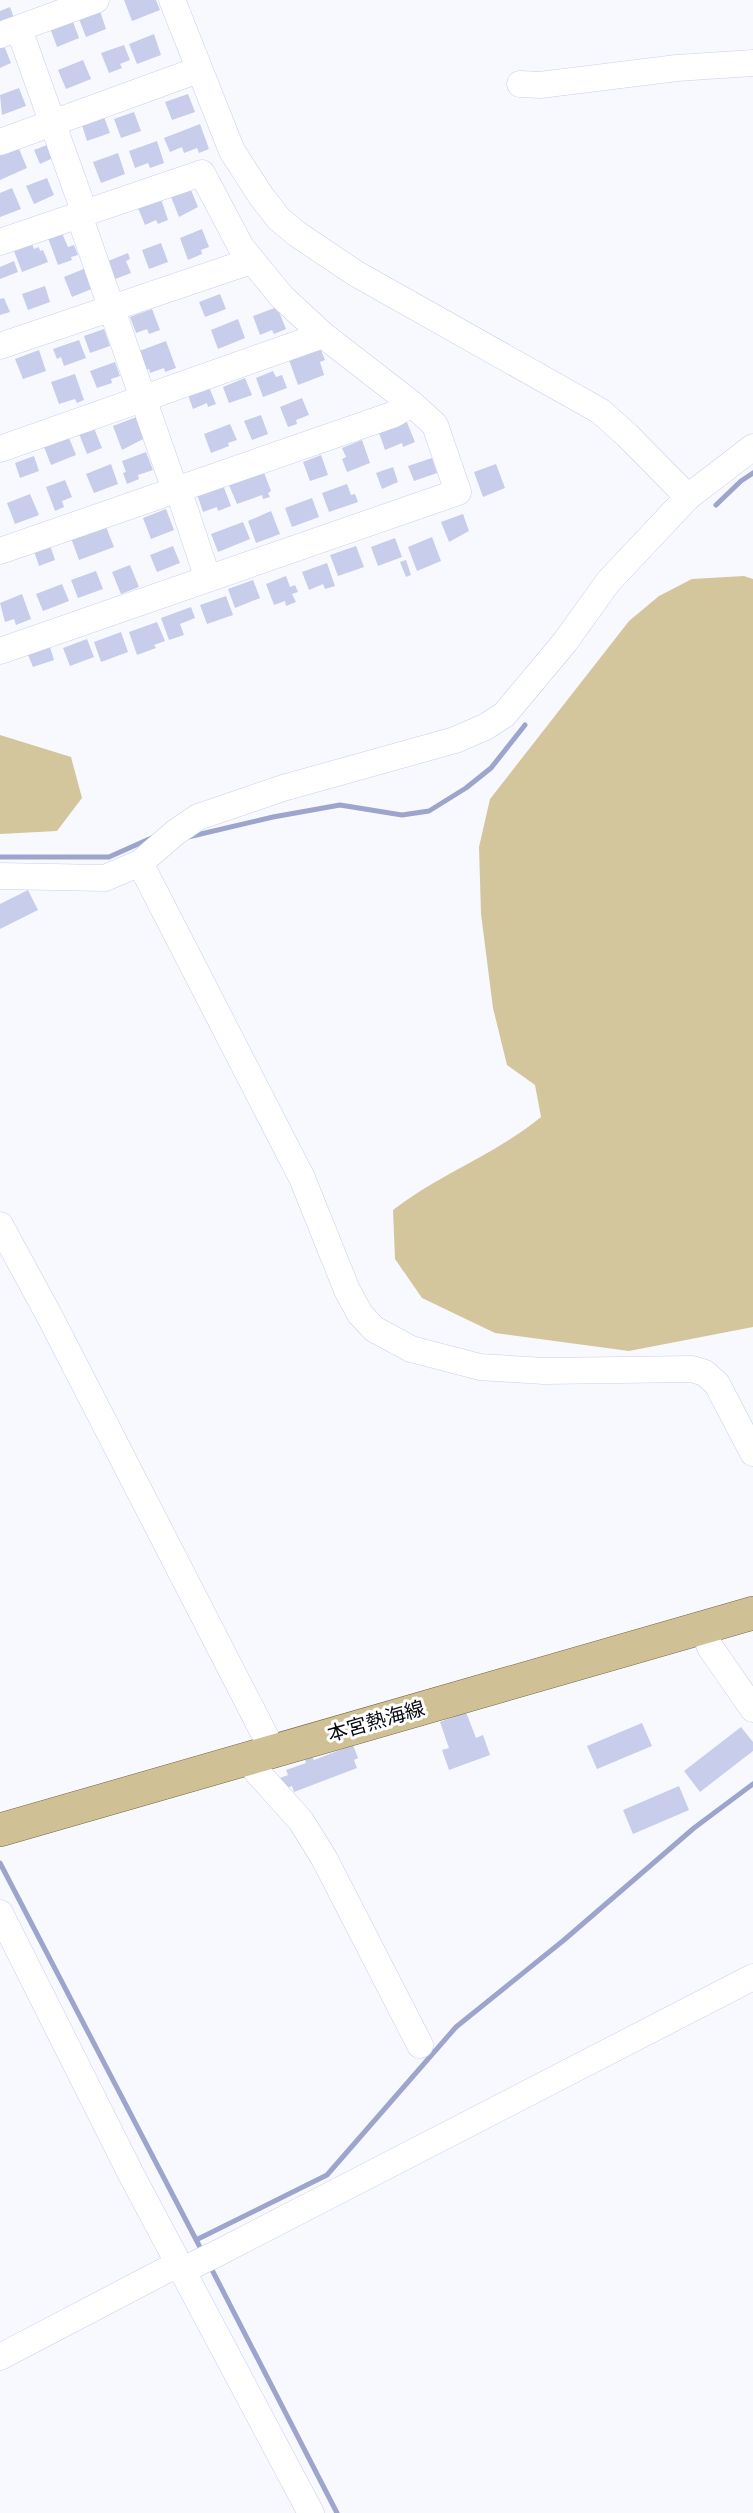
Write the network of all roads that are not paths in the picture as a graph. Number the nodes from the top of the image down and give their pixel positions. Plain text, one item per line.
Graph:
1 (96, 0) edge
2 (172, 0) edge
3 (10, 32) edge
4 (753, 63) edge
5 (198, 70) junction
6 (520, 84) dead end
7 (52, 123) junction
8 (0, 142) edge
9 (82, 214) junction
10 (0, 243) edge
11 (251, 261) junction
12 (111, 308) junction
13 (323, 335) junction
14 (0, 346) edge
15 (143, 398) junction
16 (412, 404) junction
17 (753, 447) edge
18 (0, 449) edge
19 (177, 489) junction
20 (688, 497) junction
21 (0, 551) edge
22 (208, 579) junction
23 (0, 651) edge
24 (140, 864) junction
25 (0, 876) edge
26 (0, 1225) edge
27 (753, 1453) edge
28 (753, 1613) edge
29 (703, 1628) junction
30 (753, 1708) edge
31 (261, 1755) junction
32 (0, 1830) edge
33 (0, 1913) edge
34 (753, 1977) edge
35 (420, 2045) dead end
36 (183, 2270) junction
37 (0, 2357) edge
38 (311, 2513) edge

1 - 3 street
2 - 5 street
3 - 7 street
4 - 6 street
5 - 7 street
5 - 20 street
7 - 8 street
7 - 9 street
9 - 10 street
9 - 11 street
9 - 12 street
11 - 12 street
11 - 13 street
12 - 14 street
12 - 15 street
13 - 15 street
13 - 16 street
15 - 18 street
15 - 19 street
16 - 19 street
16 - 22 street
17 - 20 street
19 - 21 street
19 - 22 street
20 - 24 street
22 - 23 street
24 - 25 street
24 - 27 street
26 - 31 street
28 - 29 main road, 本宮熱海線
29 - 30 street
29 - 31 main road, 本宮熱海線
31 - 32 main road, 本宮熱海線
31 - 35 street
33 - 36 street
34 - 36 street
36 - 37 street
36 - 38 street

